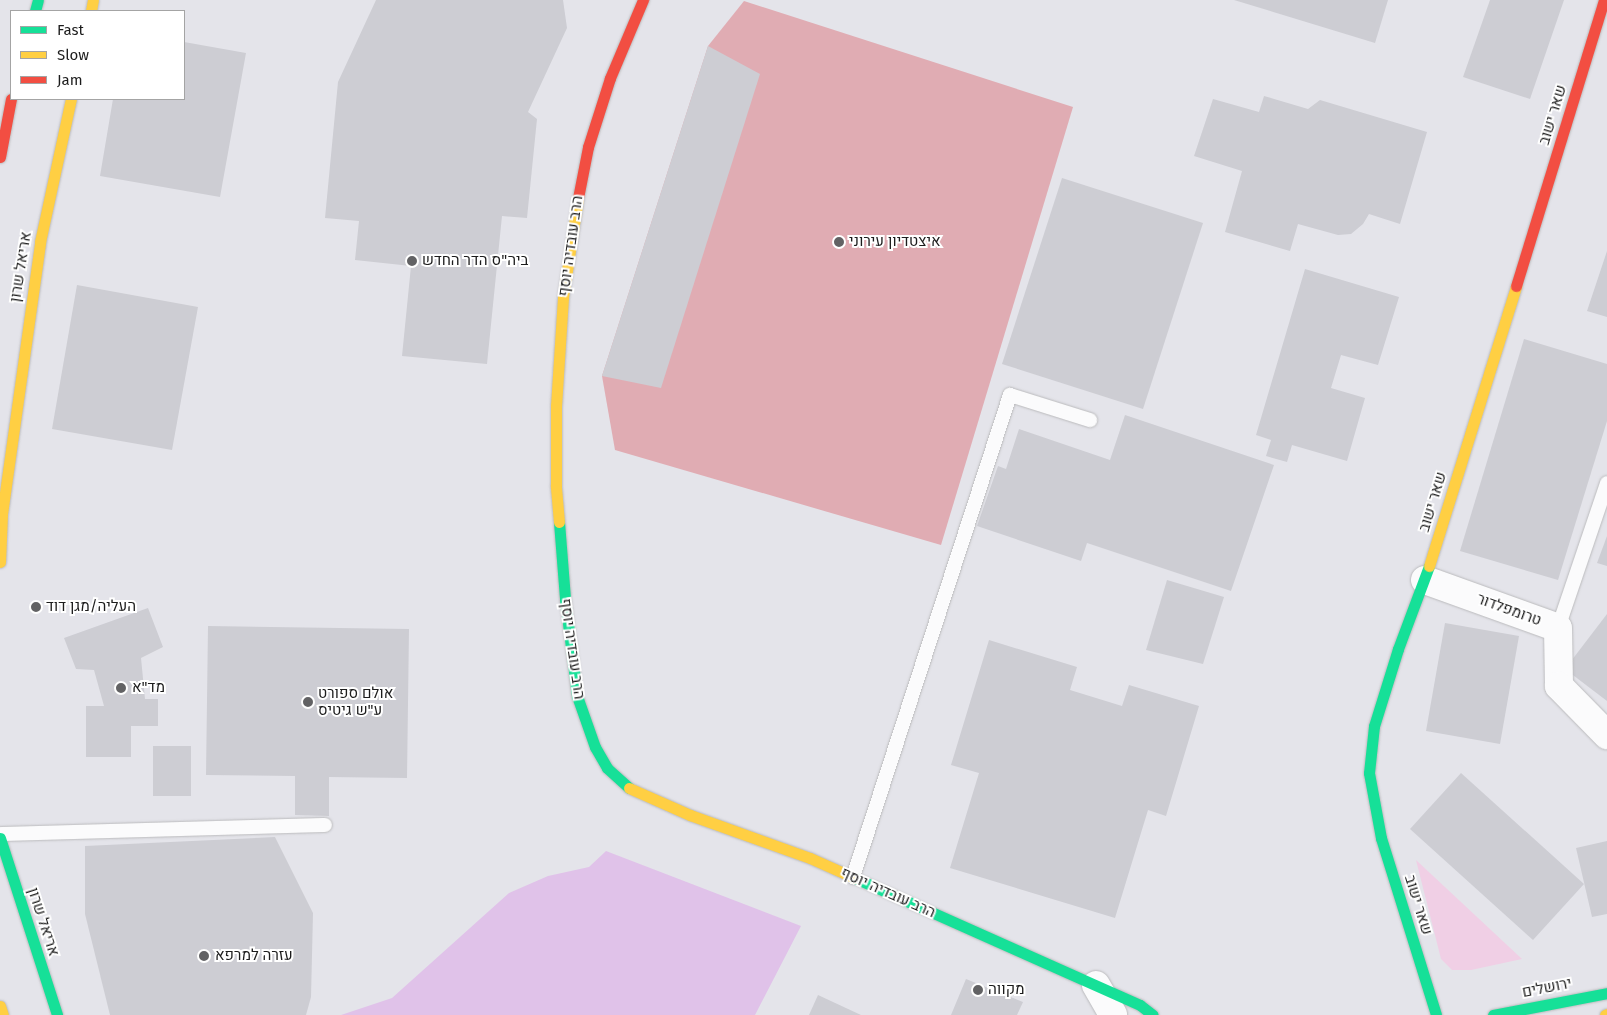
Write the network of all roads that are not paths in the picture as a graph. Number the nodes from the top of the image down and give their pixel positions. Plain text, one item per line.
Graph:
1 (643, 0) edge
2 (1604, 0) edge
3 (11, 100) edge
4 (71, 100) edge
5 (0, 157) edge
6 (1090, 420) dead end
7 (1607, 483) edge
8 (0, 562) edge
9 (1425, 580) junction
10 (1558, 628) junction
11 (1607, 735) edge
12 (325, 825) dead end
13 (0, 836) edge
14 (853, 877) junction
15 (1096, 985) junction
16 (1607, 993) edge
17 (0, 1006) edge
18 (3, 1015) edge
19 (57, 1015) edge
20 (1113, 1015) edge
21 (1152, 1015) edge
22 (1436, 1015) edge
23 (1493, 1015) edge

1 - 14 street, הרב עובדיה יוסף
2 - 9 street, שאר ישוב
3 - 5 street
4 - 8 street, אריאל שרון
6 - 14 lane
7 - 10 lane
9 - 10 street, טרומפלדור
9 - 22 street, שאר ישוב
10 - 11 street, טרומפלדור
12 - 13 lane
13 - 19 street, אריאל שרון
14 - 15 street, הרב עובדיה יוסף
15 - 20 street
15 - 21 street, הרב עובדיה יוסף
16 - 23 street, ירושלים
17 - 18 street

